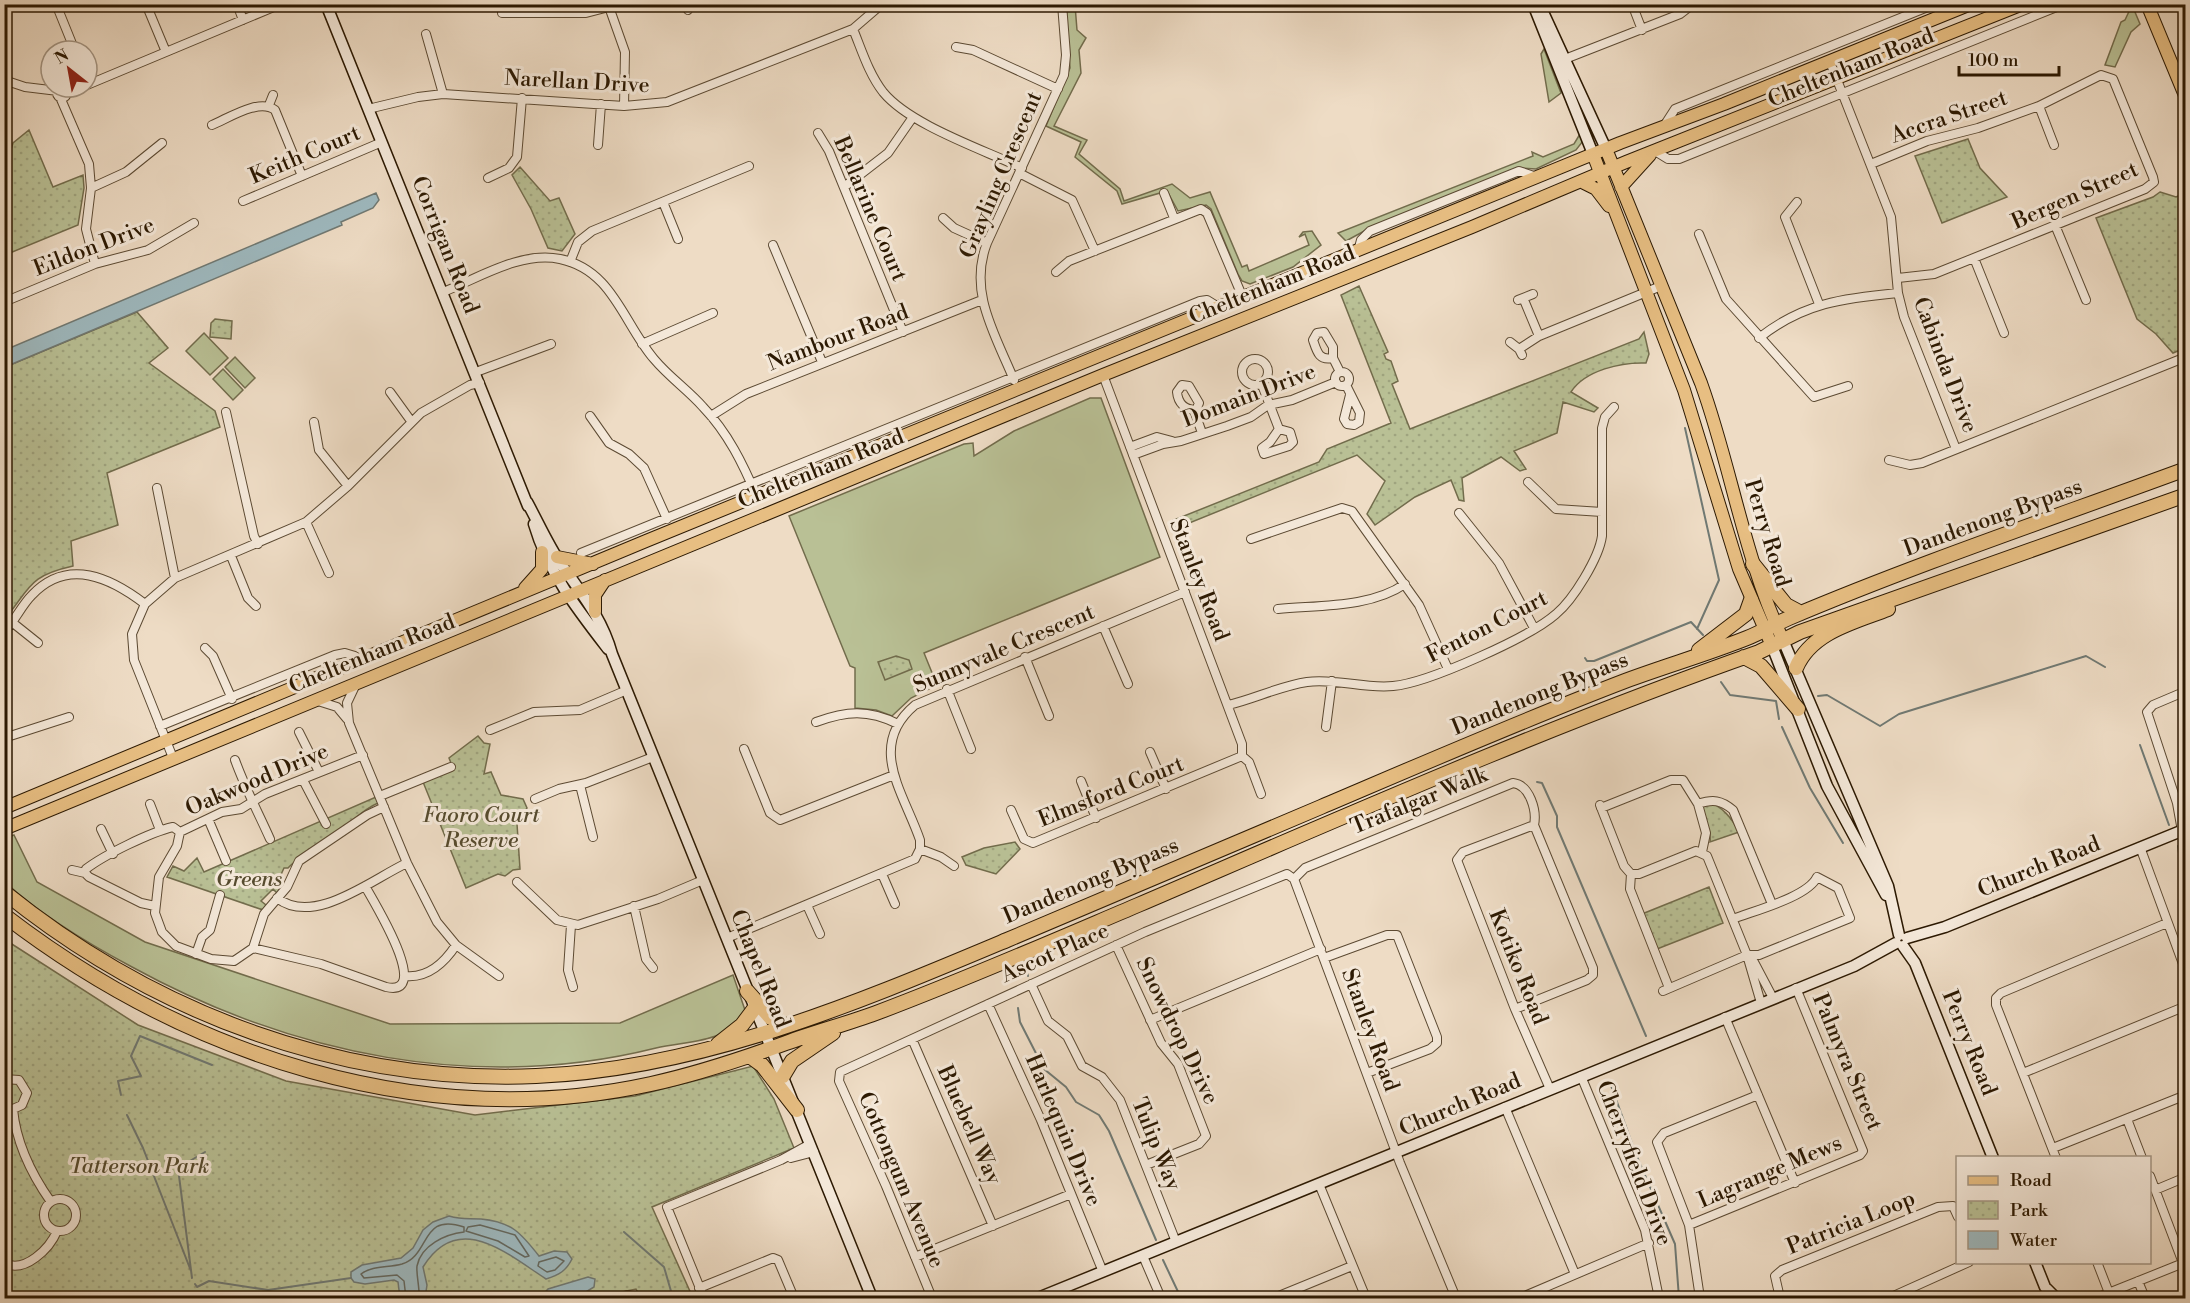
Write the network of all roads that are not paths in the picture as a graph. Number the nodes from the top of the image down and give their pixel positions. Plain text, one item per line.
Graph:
1 (56, 4) edge
2 (146, 4) edge
3 (237, 4) edge
4 (281, 4) edge
5 (326, 4) edge
6 (882, 4) edge
7 (1062, 4) edge
8 (1533, 4) edge
9 (1538, 4) edge
10 (1632, 4) edge
11 (1693, 4) edge
12 (1935, 4) edge
13 (1971, 4) edge
14 (2023, 4) edge
15 (2064, 4) edge
16 (2147, 4) edge
17 (608, 6) edge
18 (502, 13) dead end
19 (243, 20) junction
20 (853, 29) junction
21 (1642, 30) junction
22 (426, 34) dead end
23 (70, 39) edge
24 (956, 47) dead end
25 (166, 52) junction
26 (1563, 62) junction
27 (1830, 62) junction
28 (4, 80) edge
29 (99, 80) edge
30 (1837, 80) junction
31 (39, 89) edge
32 (1058, 90) junction
33 (438, 94) junction
34 (1843, 94) junction
35 (273, 95) dead end
36 (1583, 97) junction
37 (522, 98) junction
38 (2186, 98) edge
39 (63, 99) edge
40 (1572, 101) junction
41 (601, 104) junction
42 (269, 105) junction
43 (624, 106) junction
44 (2039, 106) junction
45 (370, 113) junction
46 (913, 117) junction
47 (212, 125) dead end
48 (1664, 126) junction
49 (818, 133) dead end
50 (382, 142) junction
51 (162, 143) dead end
52 (598, 145) dead end
53 (2054, 145) dead end
54 (1606, 149) junction
55 (1654, 151) junction
56 (1593, 154) junction
57 (1871, 164) junction
58 (749, 166) dead end
59 (1613, 168) junction
60 (1021, 171) junction
61 (1601, 173) junction
62 (302, 176) junction
63 (488, 178) dead end
64 (1582, 182) junction
65 (844, 187) junction
66 (1621, 187) junction
67 (91, 188) junction
68 (1164, 193) dead end
69 (243, 201) dead end
70 (663, 202) junction
71 (1797, 202) dead end
72 (943, 218) dead end
73 (1174, 218) junction
74 (1619, 222) junction
75 (195, 223) dead end
76 (2055, 225) junction
77 (1699, 234) dead end
78 (678, 239) dead end
79 (987, 243) junction
80 (773, 245) dead end
81 (1095, 251) junction
82 (1974, 258) junction
83 (1336, 260) junction
84 (570, 262) junction
85 (95, 264) junction
86 (1056, 272) dead end
87 (1898, 278) junction
88 (1344, 279) junction
89 (1661, 286) junction
90 (443, 292) junction
91 (1645, 292) junction
92 (1898, 293) junction
93 (1533, 294) dead end
94 (1243, 298) junction
95 (982, 300) junction
96 (2086, 300) dead end
97 (4, 302) edge
98 (1820, 304) junction
99 (1220, 308) junction
100 (713, 313) dead end
101 (903, 332) junction
102 (2004, 333) dead end
103 (1539, 336) junction
104 (1759, 338) junction
105 (1510, 342) dead end
106 (551, 344) dead end
107 (642, 344) junction
108 (2186, 357) edge
109 (1096, 358) junction
110 (1333, 358) dead end
111 (822, 362) junction
112 (476, 372) junction
113 (1340, 372) junction
114 (1103, 375) junction
115 (1013, 377) junction
116 (1336, 382) junction
117 (480, 383) junction
118 (1262, 385) dead end
119 (1346, 385) junction
120 (1848, 386) dead end
121 (1019, 390) junction
122 (390, 392) dead end
123 (1350, 395) dead end
124 (1270, 404) junction
125 (1614, 406) dead end
126 (1026, 407) junction
127 (1194, 410) dead end
128 (226, 412) dead end
129 (590, 416) dead end
130 (711, 416) junction
131 (411, 421) junction
132 (314, 422) dead end
133 (1279, 429) junction
134 (1202, 433) junction
135 (1271, 441) junction
136 (1956, 449) junction
137 (1277, 450) junction
138 (1132, 451) junction
139 (1889, 460) dead end
140 (2186, 469) edge
141 (1528, 482) dead end
142 (751, 484) junction
143 (348, 486) junction
144 (157, 488) dead end
145 (2186, 495) edge
146 (757, 496) junction
147 (527, 502) junction
148 (1602, 512) junction
149 (1459, 513) dead end
150 (667, 519) junction
151 (306, 522) junction
152 (1251, 539) dead end
153 (258, 544) junction
154 (542, 552) junction
155 (581, 553) dead end
156 (231, 556) junction
157 (556, 557) junction
158 (593, 564) junction
159 (1753, 564) junction
160 (329, 573) dead end
161 (563, 576) junction
162 (175, 578) junction
163 (1954, 578) junction
164 (606, 579) junction
165 (1405, 584) junction
166 (580, 589) junction
167 (1185, 592) junction
168 (518, 595) junction
169 (567, 595) junction
170 (1751, 600) junction
171 (145, 604) junction
172 (256, 606) dead end
173 (1278, 609) dead end
174 (595, 612) junction
175 (1801, 614) junction
176 (13, 623) junction
177 (1104, 626) junction
178 (1770, 627) junction
179 (1534, 628) junction
180 (4, 632) edge
181 (38, 643) dead end
182 (1778, 643) junction
183 (205, 648) dead end
184 (612, 654) junction
185 (1025, 657) junction
186 (1744, 657) junction
187 (1687, 658) junction
188 (358, 662) junction
189 (1796, 668) junction
190 (1448, 669) junction
191 (1332, 681) junction
192 (357, 683) junction
193 (1128, 684) dead end
194 (947, 689) junction
195 (627, 690) junction
196 (2186, 691) edge
197 (232, 699) junction
198 (314, 700) junction
199 (1229, 708) junction
200 (1798, 709) junction
201 (1049, 716) dead end
202 (69, 717) dead end
203 (816, 722) dead end
204 (350, 723) junction
205 (898, 724) junction
206 (160, 726) junction
207 (1326, 727) dead end
208 (490, 730) dead end
209 (298, 732) dead end
210 (4, 738) edge
211 (166, 740) junction
212 (971, 748) dead end
213 (744, 749) dead end
214 (1150, 752) dead end
215 (363, 755) junction
216 (1242, 756) junction
217 (653, 757) junction
218 (173, 758) junction
219 (235, 760) dead end
220 (450, 766) dead end
221 (319, 772) junction
222 (894, 775) junction
223 (303, 780) junction
224 (1081, 781) dead end
225 (580, 785) junction
226 (1166, 789) junction
227 (1261, 794) dead end
228 (380, 796) junction
229 (535, 799) dead end
230 (253, 802) junction
231 (150, 804) dead end
232 (1698, 804) junction
233 (384, 807) junction
234 (4, 808) edge
235 (1011, 810) dead end
236 (1096, 818) junction
237 (208, 821) junction
238 (326, 824) dead end
239 (1534, 825) junction
240 (4, 828) edge
241 (101, 829) dead end
242 (160, 830) junction
243 (2184, 830) edge
244 (180, 832) junction
245 (593, 837) dead end
246 (270, 839) dead end
247 (2140, 847) junction
248 (920, 849) junction
249 (1702, 852) junction
250 (113, 854) junction
251 (226, 861) dead end
252 (407, 863) junction
253 (954, 866) dead end
254 (72, 870) dead end
255 (85, 873) junction
256 (882, 874) junction
257 (1631, 874) junction
258 (1292, 877) junction
259 (703, 880) junction
260 (517, 882) dead end
261 (365, 886) junction
262 (4, 892) edge
263 (220, 895) dead end
264 (277, 898) junction
265 (807, 904) junction
266 (895, 904) dead end
267 (1772, 904) junction
268 (155, 906) junction
269 (633, 906) junction
270 (1892, 906) junction
271 (4, 915) edge
272 (1733, 919) junction
273 (2167, 923) junction
274 (571, 925) junction
275 (820, 934) dead end
276 (727, 938) junction
277 (1901, 941) junction
278 (456, 945) junction
279 (1116, 945) junction
280 (253, 948) junction
281 (1321, 949) junction
282 (196, 954) junction
283 (1747, 955) junction
284 (1324, 958) junction
285 (653, 968) dead end
286 (2186, 972) edge
287 (406, 976) junction
288 (500, 976) dead end
289 (1031, 984) junction
290 (573, 987) dead end
291 (1796, 988) junction
292 (747, 991) junction
293 (1773, 998) junction
294 (1761, 1003) junction
295 (988, 1004) junction
296 (2186, 1006) edge
297 (754, 1009) junction
298 (1515, 1009) junction
299 (1725, 1017) junction
300 (1150, 1020) junction
301 (852, 1021) junction
302 (785, 1025) junction
303 (764, 1034) junction
304 (912, 1039) junction
305 (711, 1048) junction
306 (772, 1049) junction
307 (751, 1057) junction
308 (1367, 1073) junction
309 (2023, 1073) junction
310 (839, 1074) joint
311 (783, 1076) junction
312 (1581, 1076) junction
313 (4, 1078) edge
314 (1550, 1089) junction
315 (1758, 1095) junction
316 (2186, 1095) edge
317 (1505, 1107) junction
318 (9, 1109) edge
319 (797, 1110) junction
320 (2127, 1119) junction
321 (812, 1148) junction
322 (2053, 1148) junction
323 (1863, 1151) joint
324 (1396, 1153) junction
325 (1992, 1156) edge
326 (2055, 1156) edge
327 (2141, 1156) edge
328 (1146, 1166) junction
329 (2186, 1177) edge
330 (2151, 1179) edge
331 (1795, 1182) junction
332 (1319, 1185) junction
333 (2155, 1190) junction
334 (1071, 1194) junction
335 (51, 1202) junction
336 (1956, 1213) edge
337 (993, 1226) junction
338 (1689, 1226) junction
339 (57, 1231) junction
340 (1176, 1242) junction
341 (1649, 1243) junction
342 (1143, 1256) junction
343 (915, 1257) junction
344 (4, 1263) edge
345 (2184, 1263) edge
346 (1967, 1264) edge
347 (2035, 1264) edge
348 (2097, 1264) edge
349 (1352, 1266) junction
350 (1102, 1272) junction
351 (1575, 1274) junction
352 (2138, 1281) junction
353 (699, 1288) junction
354 (2045, 1293) edge
355 (2109, 1293) junction
356 (618, 1299) edge
357 (637, 1299) edge
358 (704, 1299) edge
359 (794, 1299) edge
360 (872, 1299) edge
361 (932, 1299) edge
362 (1038, 1299) edge
363 (1161, 1299) edge
364 (1274, 1299) edge
365 (1366, 1299) edge
366 (1456, 1299) edge
367 (1520, 1299) edge
368 (1659, 1299) edge
369 (1700, 1299) edge
370 (1780, 1299) edge
371 (1889, 1299) edge
372 (2055, 1299) edge
373 (2096, 1299) edge
374 (2145, 1299) edge

1 - 23 street
2 - 25 street
3 - 19 street
4 - 19 street
5 - 45 main road, Corrigan Road
6 - 20 street, Narellan Drive
7 - 32 street, Grayling Crescent
8 - 26 main road
9 - 26 main road
10 - 21 street
11 - 21 street
12 - 48 street, Cheltenham Road
13 - 27 main road, Cheltenham Road
14 - 30 main road, Cheltenham Road
15 - 34 street, Cheltenham Road
16 - 38 main road
17 - 18 street
17 - 43 street
19 - 25 street
20 - 43 street, Narellan Drive
20 - 46 street
21 - 26 street
22 - 33 street
24 - 32 street
25 - 29 street
26 - 36 main road
26 - 40 main road
27 - 30 street, Cabinda Drive
27 - 48 main road, Cheltenham Road
28 - 31 street
30 - 34 street, Cabinda Drive
30 - 55 main road, Cheltenham Road
32 - 60 street, Grayling Crescent
33 - 37 street, Narellan Drive
33 - 45 street, Narellan Drive
34 - 55 street, Cheltenham Road
34 - 57 street, Cabinda Drive
35 - 42 street
36 - 40 main road
36 - 54 main road
37 - 41 street, Narellan Drive
37 - 63 street
39 - 67 street
40 - 56 main road
41 - 43 street, Narellan Drive
41 - 52 street
42 - 47 street
42 - 62 street
44 - 53 street
44 - 57 street, Accra Street
44 - 76 street, Bergen Street
45 - 50 main road, Corrigan Road
46 - 60 street
46 - 65 street
48 - 54 main road, Cheltenham Road
49 - 65 street, Bellarine Court
50 - 62 street, Keith Court
50 - 90 main road, Corrigan Road
51 - 67 street
54 - 56 main road, Cheltenham Road
54 - 59 main road, Perry Road
55 - 59 main road, Cheltenham Road
55 - 66 main road
56 - 61 main road, Perry Road
56 - 83 main road, Cheltenham Road
57 - 87 street, Cabinda Drive
58 - 70 street
59 - 61 main road, Cheltenham Road
59 - 66 main road, Perry Road
60 - 79 street, Grayling Crescent
60 - 81 street
61 - 64 main road, Cheltenham Road
61 - 74 main road, Perry Road
62 - 69 street, Keith Court
64 - 74 main road
64 - 88 main road, Cheltenham Road
65 - 101 street, Bellarine Court
66 - 89 main road, Perry Road
67 - 85 street
68 - 73 street
70 - 78 street
70 - 84 street
71 - 98 street
72 - 79 street
73 - 81 street
73 - 94 street
74 - 91 main road, Perry Road
75 - 85 street, Eildon Drive
76 - 82 street, Bergen Street
76 - 96 street
77 - 104 street
79 - 95 street, Grayling Crescent
80 - 111 street
81 - 86 street
82 - 87 street, Bergen Street
82 - 102 street
83 - 88 main road
83 - 94 main road, Cheltenham Road
84 - 90 street
84 - 107 street
85 - 97 street, Eildon Drive
87 - 92 street, Cabinda Drive
88 - 114 main road, Cheltenham Road
89 - 91 street
89 - 159 main road, Perry Road
90 - 112 main road, Corrigan Road
91 - 103 street
91 - 170 main road, Perry Road
92 - 98 street
92 - 136 street, Cabinda Drive
93 - 103 street
94 - 99 main road, Cheltenham Road
95 - 101 street, Nambour Road
95 - 115 street, Grayling Crescent
98 - 104 street
99 - 109 main road, Cheltenham Road
99 - 115 street, Cheltenham Road
100 - 107 street
101 - 111 street, Nambour Road
103 - 105 street
104 - 120 street
106 - 112 street
107 - 130 street
108 - 136 street, Cabinda Drive
109 - 114 main road
109 - 121 main road, Cheltenham Road
110 - 113 street
111 - 130 street, Nambour Road
112 - 117 main road, Corrigan Road
113 - 116 street
113 - 119 street
114 - 126 main road, Cheltenham Road
114 - 138 street, Stanley Road
115 - 121 street, Grayling Crescent
115 - 142 street, Cheltenham Road
116 - 119 street
116 - 124 street, Domain Drive
117 - 131 street
117 - 147 main road, Corrigan Road
118 - 124 street
119 - 123 street
121 - 126 main road
121 - 146 main road, Cheltenham Road
122 - 131 street
124 - 133 street
124 - 134 street, Domain Drive
125 - 148 street, Fenton Court
126 - 164 main road, Cheltenham Road
127 - 134 street
128 - 153 street
129 - 150 street
130 - 142 street
131 - 143 street
132 - 143 street
133 - 135 street
133 - 137 street
134 - 138 street, Domain Drive
135 - 137 street
135 - 137 street
136 - 139 street
138 - 167 street, Stanley Road
140 - 175 highway, Dandenong Bypass
141 - 148 street
142 - 146 street
142 - 150 street, Cheltenham Road
143 - 151 street
144 - 162 street
145 - 163 highway, Dandenong Bypass
146 - 158 main road, Cheltenham Road
147 - 154 main road, Corrigan Road
147 - 157 main road, Corrigan Road
148 - 179 street, Fenton Court
149 - 179 street
150 - 155 street, Cheltenham Road
151 - 153 street
151 - 160 street
152 - 165 street
153 - 156 street
154 - 161 main road, Corrigan Road
154 - 168 main road
156 - 162 street
156 - 172 street
157 - 158 main road
157 - 161 main road, Corrigan Road
158 - 161 main road, Cheltenham Road
159 - 175 highway
159 - 178 main road, Perry Road
161 - 166 main road, Corrigan Road
161 - 168 main road, Cheltenham Road
161 - 169 main road, Chapel Road
162 - 171 street
163 - 182 highway, Dandenong Bypass
163 - 189 highway
164 - 166 main road, Cheltenham Road
164 - 174 main road
165 - 173 street
165 - 190 street
166 - 169 main road, Cheltenham Road
166 - 174 main road, Chapel Road
167 - 177 street, Sunnyvale Crescent
167 - 199 street, Stanley Road
168 - 188 main road, Cheltenham Road
169 - 184 main road, Chapel Road
169 - 192 main road, Cheltenham Road
170 - 178 main road, Perry Road
170 - 187 highway
171 - 176 street
171 - 206 street
174 - 184 main road, Chapel Road
175 - 178 highway, Dandenong Bypass
176 - 180 street
176 - 181 street
177 - 185 street, Sunnyvale Crescent
177 - 193 street
178 - 182 main road, Perry Road
178 - 187 highway, Dandenong Bypass
179 - 190 street, Fenton Court
182 - 186 highway, Dandenong Bypass
182 - 189 main road, Perry Road
182 - 200 main road, Perry Road
183 - 197 street
184 - 195 main road, Chapel Road
185 - 194 street, Sunnyvale Crescent
185 - 201 street
186 - 200 highway
186 - 301 highway, Dandenong Bypass
187 - 302 highway, Dandenong Bypass
188 - 197 street, Cheltenham Road
188 - 211 main road, Cheltenham Road
189 - 270 main road, Perry Road
190 - 191 street, Fenton Court
191 - 199 street, Fenton Court
191 - 207 street
192 - 198 main road, Cheltenham Road
192 - 204 street
194 - 205 street, Sunnyvale Crescent
194 - 212 street
195 - 208 street
195 - 217 main road, Chapel Road
196 - 243 street
197 - 206 street, Cheltenham Road
198 - 204 street
198 - 218 main road, Cheltenham Road
199 - 216 street, Stanley Road
200 - 270 main road, Perry Road
202 - 210 street
203 - 205 street
204 - 215 street
205 - 222 street, Sunnyvale Crescent
206 - 211 street
209 - 221 street
211 - 218 street
211 - 234 main road, Cheltenham Road
213 - 222 street
214 - 226 street
215 - 221 street, Oakwood Drive
215 - 228 street
216 - 226 street, Elmsford Court
216 - 227 street, Stanley Road
217 - 225 street
217 - 259 main road, Chapel Road
218 - 240 main road, Cheltenham Road
219 - 230 street
220 - 228 street
221 - 223 street, Oakwood Drive
222 - 248 street, Sunnyvale Crescent
223 - 230 street, Oakwood Drive
223 - 238 street
224 - 236 street
225 - 229 street
225 - 245 street
226 - 236 street, Elmsford Court
228 - 233 street
230 - 237 street, Oakwood Drive
230 - 246 street
231 - 242 street
232 - 249 street
232 - 257 street
232 - 267 street
233 - 252 street
233 - 264 street
235 - 236 street, Elmsford Court
237 - 244 street, Oakwood Drive
237 - 251 street
239 - 258 street, Trafalgar Walk
239 - 298 street, Kotiko Road
239 - 298 street
241 - 250 street
242 - 244 street
242 - 250 street
243 - 247 main road, Church Road
244 - 268 street, Oakwood Drive
247 - 273 street
247 - 277 main road, Church Road
248 - 253 street
248 - 256 street
249 - 257 street
249 - 272 street
250 - 255 street
252 - 261 street
252 - 278 street
254 - 255 street
255 - 268 street
256 - 265 street
256 - 266 street
257 - 283 street
258 - 279 street, Ascot Place
258 - 281 street, Stanley Road
259 - 269 street
259 - 276 main road, Chapel Road
260 - 274 street
261 - 264 street
261 - 287 street
262 - 305 highway, Dandenong Bypass
263 - 282 street
264 - 280 street
265 - 275 street
265 - 276 street
267 - 272 street
267 - 283 street
268 - 282 street, Oakwood Drive
269 - 274 street
269 - 285 street
270 - 277 main road, Perry Road
271 - 307 highway, Dandenong Bypass
272 - 283 street
273 - 286 street
273 - 309 street
274 - 290 street
276 - 292 main road, Chapel Road
277 - 291 main road, Church Road
277 - 325 main road, Perry Road
278 - 287 street
278 - 288 street
279 - 289 street, Ascot Place
279 - 300 street, Snowdrop Drive
280 - 282 street, Oakwood Drive
280 - 287 street
281 - 284 street, Stanley Road
281 - 300 street
283 - 293 street
283 - 294 street
284 - 308 street, Stanley Road
284 - 308 street
289 - 295 street, Ascot Place
289 - 328 street, Tulip Way
291 - 293 main road, Church Road
291 - 323 street, Palmyra Street
292 - 297 main road, Chapel Road
292 - 302 highway
293 - 294 main road, Church Road
294 - 299 main road, Church Road
295 - 304 street, Ascot Place
295 - 334 street, Harlequin Drive
296 - 309 street
297 - 303 main road, Chapel Road
297 - 305 highway
298 - 314 street, Kotiko Road
299 - 312 main road, Church Road
299 - 315 street
300 - 328 street, Snowdrop Drive
301 - 306 highway, Dandenong Bypass
301 - 311 highway
302 - 303 highway, Dandenong Bypass
303 - 305 highway, Dandenong Bypass
303 - 306 main road, Chapel Road
304 - 310 street, Ascot Place
304 - 337 street, Bluebell Way
306 - 307 highway, Dandenong Bypass
306 - 311 main road, Chapel Road
307 - 319 highway
308 - 324 street, Stanley Road
309 - 322 street
310 - 343 street, Cottongum Avenue
311 - 319 main road, Chapel Road
312 - 314 main road, Church Road
312 - 341 street, Cherryfield Drive
313 - 318 street
314 - 317 main road, Church Road
315 - 331 street
315 - 338 street
316 - 320 street
317 - 324 main road, Church Road
317 - 351 street
318 - 335 street
319 - 321 main road, Chapel Road
320 - 322 street
320 - 327 street
321 - 353 street
321 - 360 main road, Chapel Road
322 - 326 street
323 - 331 street, Lagrange Mews
324 - 332 main road, Church Road
324 - 366 street, Stanley Road
328 - 340 street, Tulip Way
329 - 333 street
330 - 333 street
331 - 338 street, Lagrange Mews
332 - 340 main road, Church Road
332 - 349 street
333 - 345 street
334 - 337 street
334 - 350 street, Harlequin Drive
335 - 339 street
335 - 339 street
336 - 370 street, Patricia Loop
337 - 343 street
338 - 369 street
339 - 344 street
340 - 342 main road, Church Road
341 - 351 street
341 - 368 street, Cherryfield Drive
342 - 350 main road, Church Road
342 - 363 street
343 - 361 street, Cottongum Avenue
345 - 352 street
346 - 371 street
347 - 354 main road
348 - 355 street
349 - 364 street
349 - 365 street
350 - 362 main road, Church Road
351 - 367 street
352 - 355 street
352 - 374 street
353 - 358 street
353 - 359 street
354 - 372 main road
355 - 373 street
356 - 357 street

